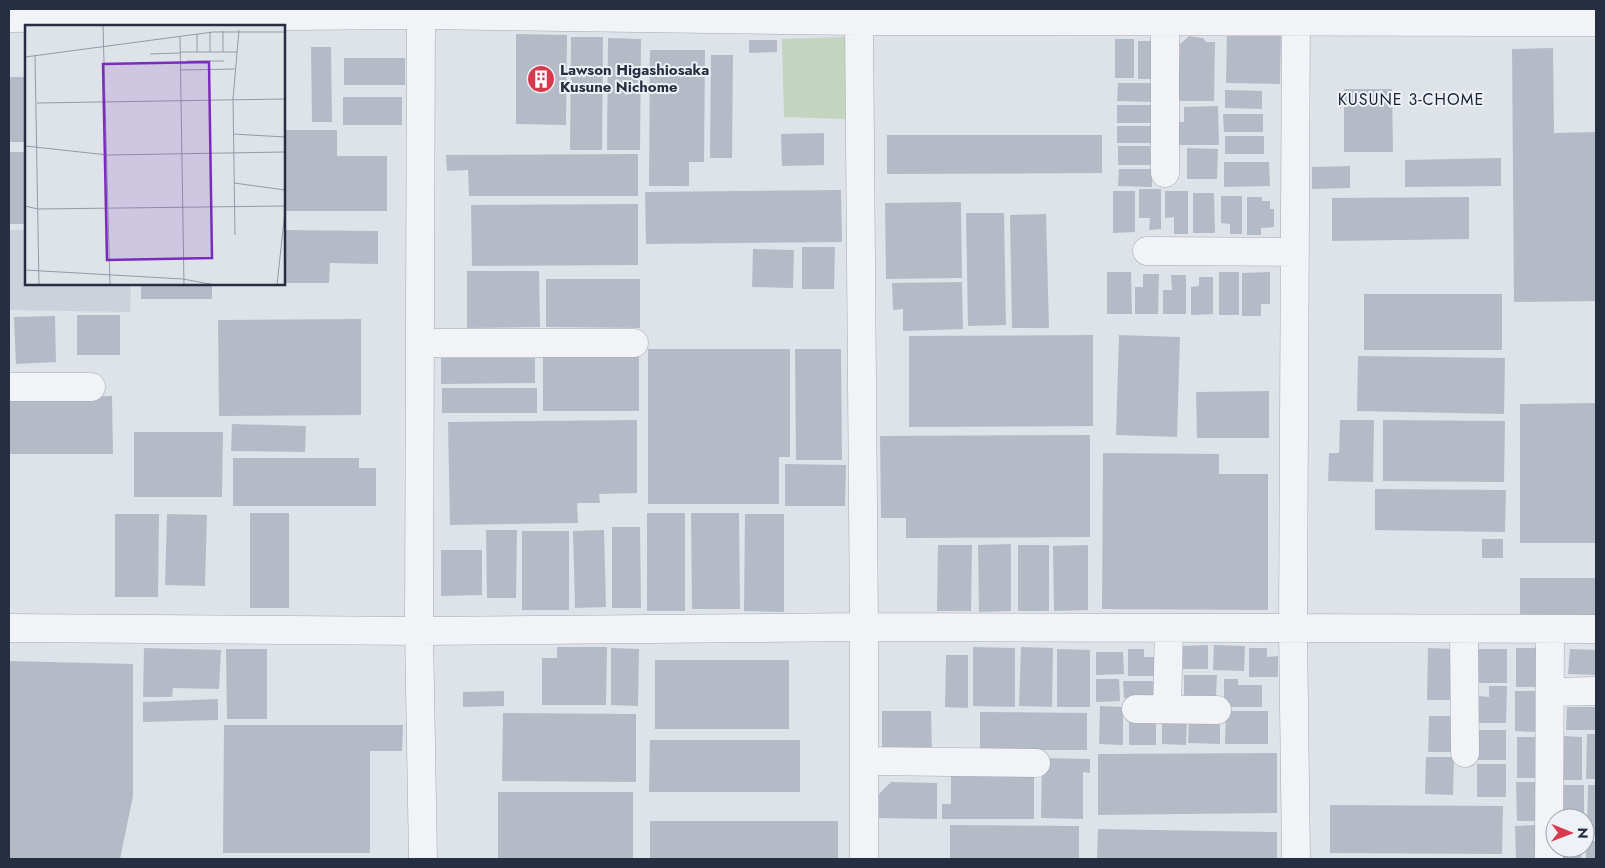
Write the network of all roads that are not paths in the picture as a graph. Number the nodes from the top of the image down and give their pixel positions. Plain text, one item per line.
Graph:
1 (421, 12) edge
2 (860, 15) edge
3 (1296, 16) edge
4 (9, 18) edge
5 (1165, 21) junction
6 (1596, 22) edge
7 (1165, 173) dead end
8 (1147, 251) dead end
9 (1295, 252) junction
10 (420, 343) junction
11 (634, 343) dead end
12 (9, 387) edge
13 (91, 387) dead end
14 (864, 627) junction
15 (9, 628) edge
16 (1170, 628) junction
17 (1293, 629) junction
18 (1464, 629) junction
19 (1550, 629) junction
20 (1596, 629) edge
21 (419, 631) junction
22 (1596, 691) edge
23 (1550, 692) junction
24 (1136, 709) dead end
25 (1167, 709) junction
26 (1217, 710) dead end
27 (1465, 753) dead end
28 (864, 761) junction
29 (1036, 763) dead end
30 (423, 859) edge
31 (864, 859) edge
32 (1296, 859) edge
33 (1548, 859) edge

1 - 2 street
1 - 4 street
1 - 10 street
2 - 5 street
2 - 14 street
3 - 5 street
3 - 6 street
3 - 9 street
5 - 7 street
8 - 9 street
9 - 17 street
10 - 11 street
10 - 21 street
12 - 13 street
14 - 16 street
14 - 21 street
14 - 28 street
15 - 21 street
16 - 17 street
16 - 25 street
17 - 18 street
17 - 32 street
18 - 19 street
18 - 27 street
19 - 20 street
19 - 23 street
21 - 30 street
22 - 23 street
23 - 33 street
24 - 25 street
25 - 26 street
28 - 29 street
28 - 31 street

